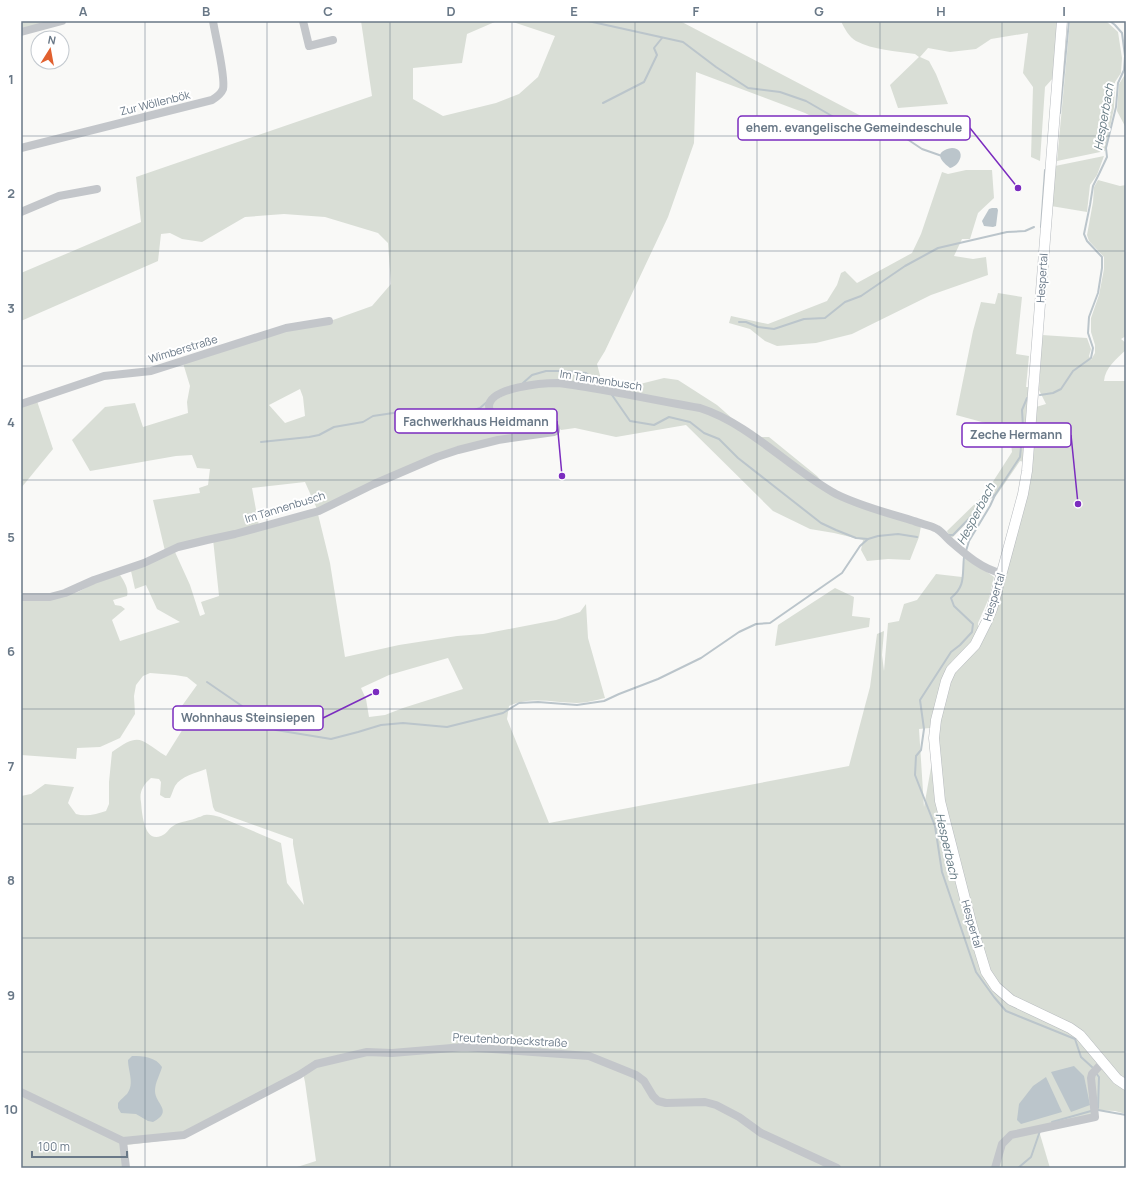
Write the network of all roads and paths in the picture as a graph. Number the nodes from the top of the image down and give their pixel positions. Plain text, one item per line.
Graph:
1 (62, 21) edge
2 (213, 21) edge
3 (303, 21) edge
4 (1062, 21) edge
5 (21, 32) edge
6 (333, 40) dead end
7 (21, 148) edge
8 (97, 189) dead end
9 (21, 212) edge
10 (329, 320) dead end
11 (21, 404) edge
12 (1001, 574) junction
13 (21, 597) edge
14 (1103, 1062) junction
15 (1126, 1085) edge
16 (21, 1092) edge
17 (122, 1141) junction
18 (126, 1168) edge
19 (837, 1168) edge
20 (995, 1168) edge

1 - 5 street
2 - 7 street, Zur Wöllenbök
3 - 6 street
4 - 12 main road, Hespertal
8 - 9 street
10 - 11 street, Wimberstraße
12 - 13 street, Im Tannenbusch
12 - 14 main road, Hespertal
14 - 15 main road, Hespertal
14 - 20 street
16 - 17 street
17 - 18 street
17 - 19 street, Preutenborbeckstraße

